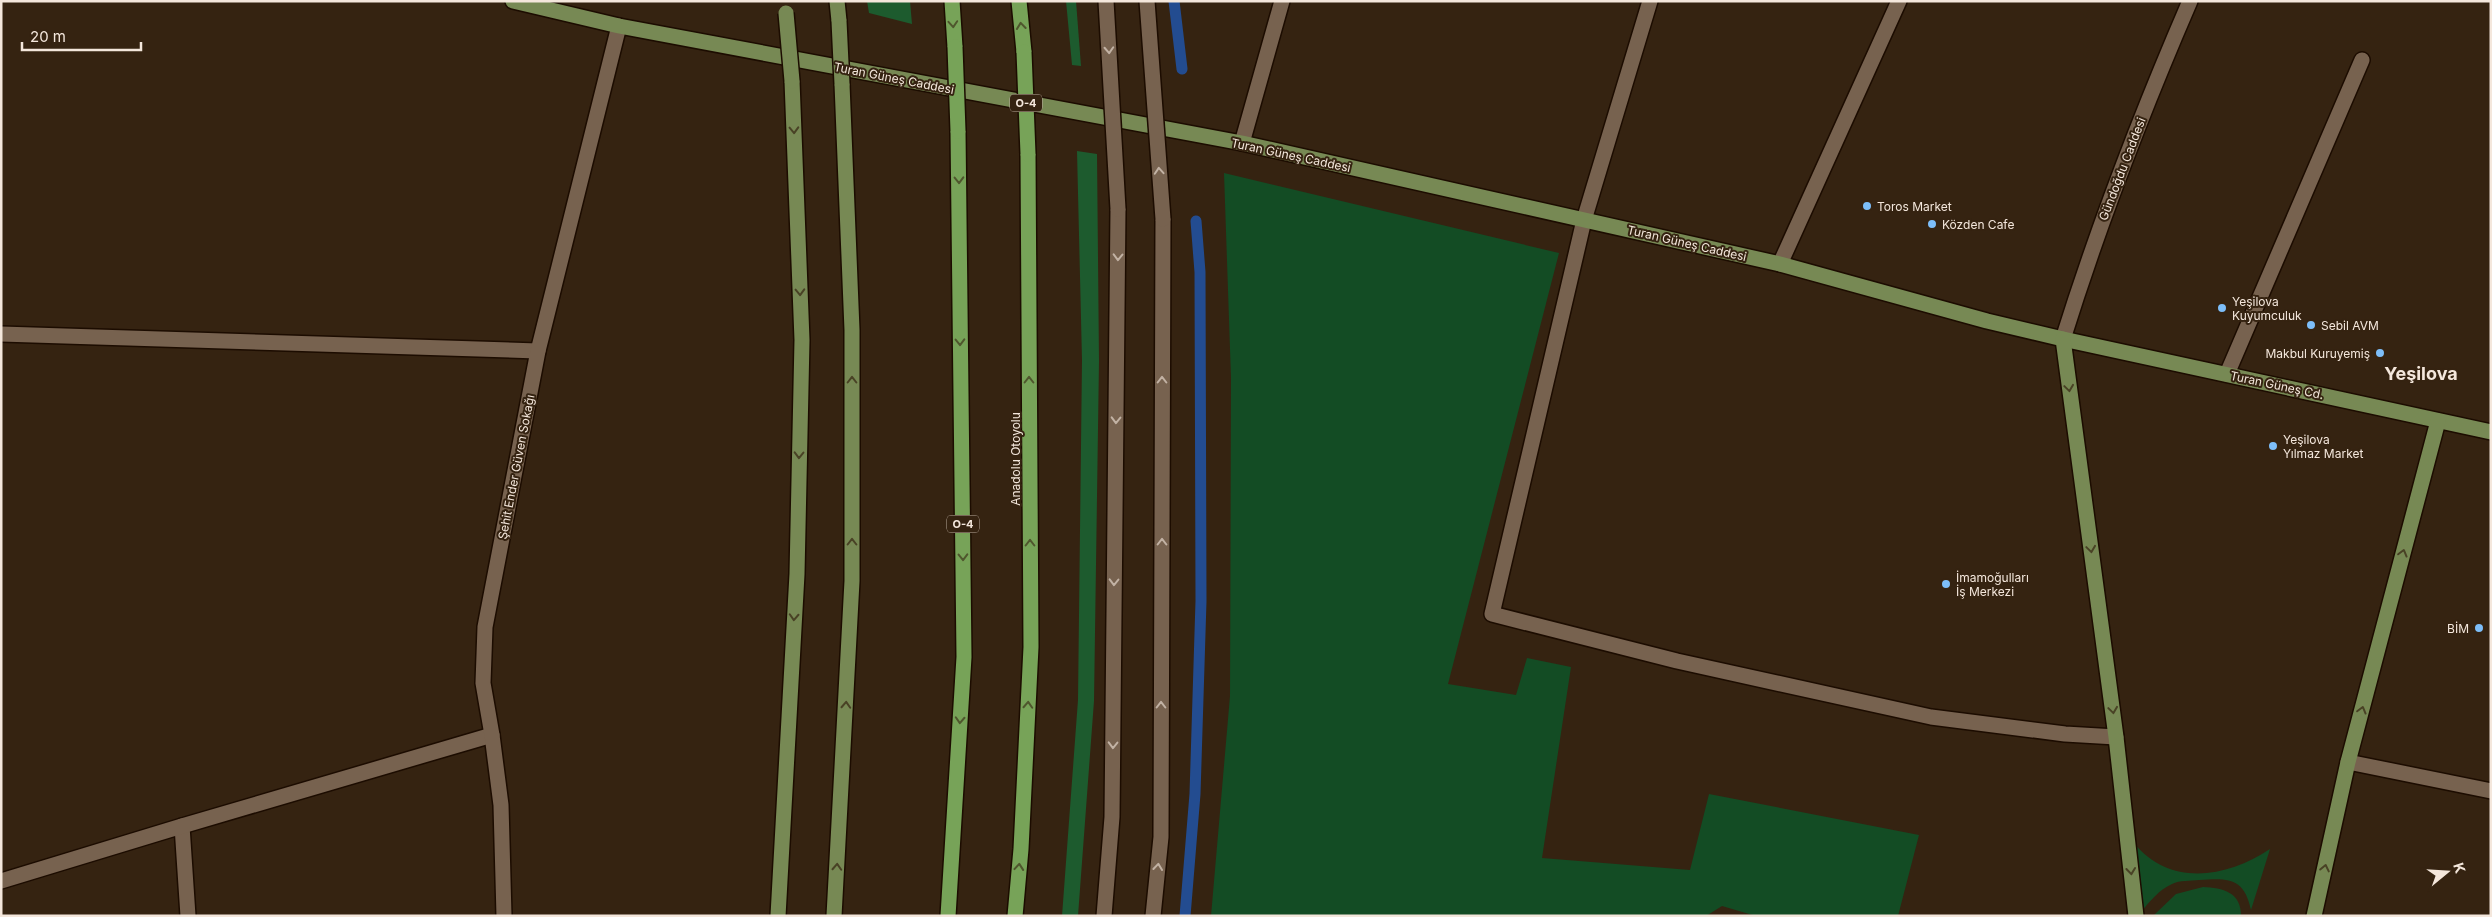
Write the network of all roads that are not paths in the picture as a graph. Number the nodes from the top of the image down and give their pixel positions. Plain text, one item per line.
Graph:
1 (514, 1) edge
2 (837, 1) edge
3 (952, 1) edge
4 (1019, 1) edge
5 (1106, 1) edge
6 (1147, 1) edge
7 (1282, 1) edge
8 (1650, 1) edge
9 (1899, 1) edge
10 (2190, 1) edge
11 (785, 7) edge
12 (619, 26) junction
13 (2362, 60) dead end
14 (1242, 143) junction
15 (1584, 220) junction
16 (1780, 264) junction
17 (1, 334) edge
18 (2062, 339) junction
19 (538, 351) junction
20 (2227, 374) junction
21 (2438, 421) junction
22 (2491, 432) edge
23 (492, 735) junction
24 (2116, 737) junction
25 (2348, 762) junction
26 (2491, 791) edge
27 (182, 826) junction
28 (1, 881) edge
29 (188, 916) edge
30 (504, 916) edge
31 (778, 916) edge
32 (834, 916) edge
33 (948, 916) edge
34 (1015, 916) edge
35 (1104, 916) edge
36 (1153, 916) edge
37 (2136, 916) edge
38 (2314, 916) edge

1 - 12 main road, Turan Güneş Caddesi
32 -> 2 main road, bridge
3 -> 33 highway, O-4, bridge
34 -> 4 highway, Anadolu Otoyolu / O-4, bridge
5 -> 35 street, bridge
36 -> 6 street, bridge
7 - 14 street
8 - 15 street
9 - 16 street
10 - 18 street, Gündoğdu Caddesi
11 -> 31 main road, bridge
12 - 14 main road, Turan Güneş Caddesi
12 - 19 street, Şehit Ender Güven Sokağı
13 - 20 street
14 - 15 main road, Turan Güneş Caddesi
15 - 16 main road, Turan Güneş Caddesi
15 - 24 street
16 - 18 main road, Turan Güneş Caddesi
17 - 19 street
18 - 20 main road, Turan Güneş Cd.
18 -> 24 main road
19 - 23 street, Şehit Ender Güven Sokağı
20 - 21 main road, Turan Güneş Cd.
21 - 22 main road, Turan Güneş Cd.
25 -> 21 main road
23 - 27 street
23 - 30 street, Şehit Ender Güven Sokağı
24 -> 37 main road
25 - 26 street
38 -> 25 main road
27 - 28 street
27 - 29 street

